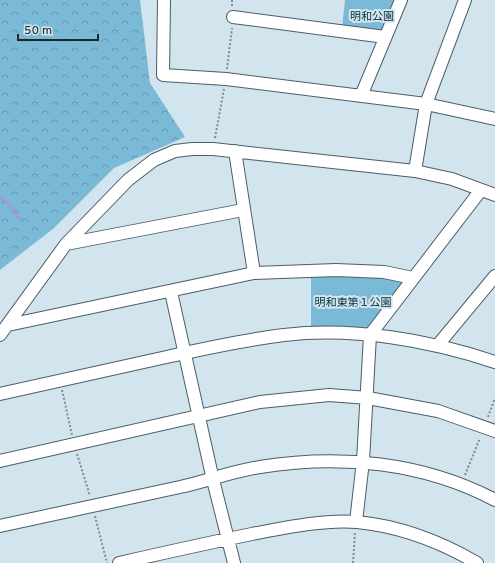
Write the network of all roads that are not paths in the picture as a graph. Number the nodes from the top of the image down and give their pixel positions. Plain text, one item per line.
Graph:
1 (164, 0) edge
2 (401, 0) edge
3 (465, 0) edge
4 (233, 18) dead end
5 (385, 37) junction
6 (361, 96) junction
7 (426, 104) junction
8 (494, 114) edge
9 (235, 151) junction
10 (414, 171) junction
11 (481, 190) junction
12 (495, 195) edge
13 (243, 210) junction
14 (66, 244) junction
15 (254, 273) junction
16 (495, 276) edge
17 (413, 278) junction
18 (171, 292) junction
19 (8, 325) junction
20 (0, 335) edge
21 (370, 335) junction
22 (437, 346) junction
23 (185, 353) junction
24 (495, 362) edge
25 (0, 394) edge
26 (368, 398) junction
27 (199, 415) junction
28 (490, 429) edge
29 (0, 461) edge
30 (363, 461) junction
31 (213, 480) junction
32 (495, 500) edge
33 (356, 522) junction
34 (0, 526) edge
35 (228, 539) junction
36 (119, 563) edge
37 (234, 563) edge
38 (477, 563) edge

1 - 6 street
2 - 5 street
3 - 7 street
4 - 5 street
5 - 6 street
6 - 7 street
7 - 8 street
7 - 10 street
9 - 10 street
9 - 13 street
9 - 14 street
10 - 11 street
11 - 12 street
11 - 17 street
13 - 14 street
13 - 15 street
14 - 19 street
15 - 17 street
15 - 18 street
16 - 22 street
17 - 21 street
18 - 19 street
18 - 23 street
19 - 20 street
21 - 22 street
21 - 23 street
21 - 26 street
22 - 24 street
23 - 25 street
23 - 27 street
26 - 27 street
26 - 28 street
26 - 30 street
27 - 29 street
27 - 31 street
30 - 31 street
30 - 32 street
30 - 33 street
31 - 34 street
31 - 35 street
33 - 35 street
33 - 38 street
35 - 36 street
35 - 37 street

